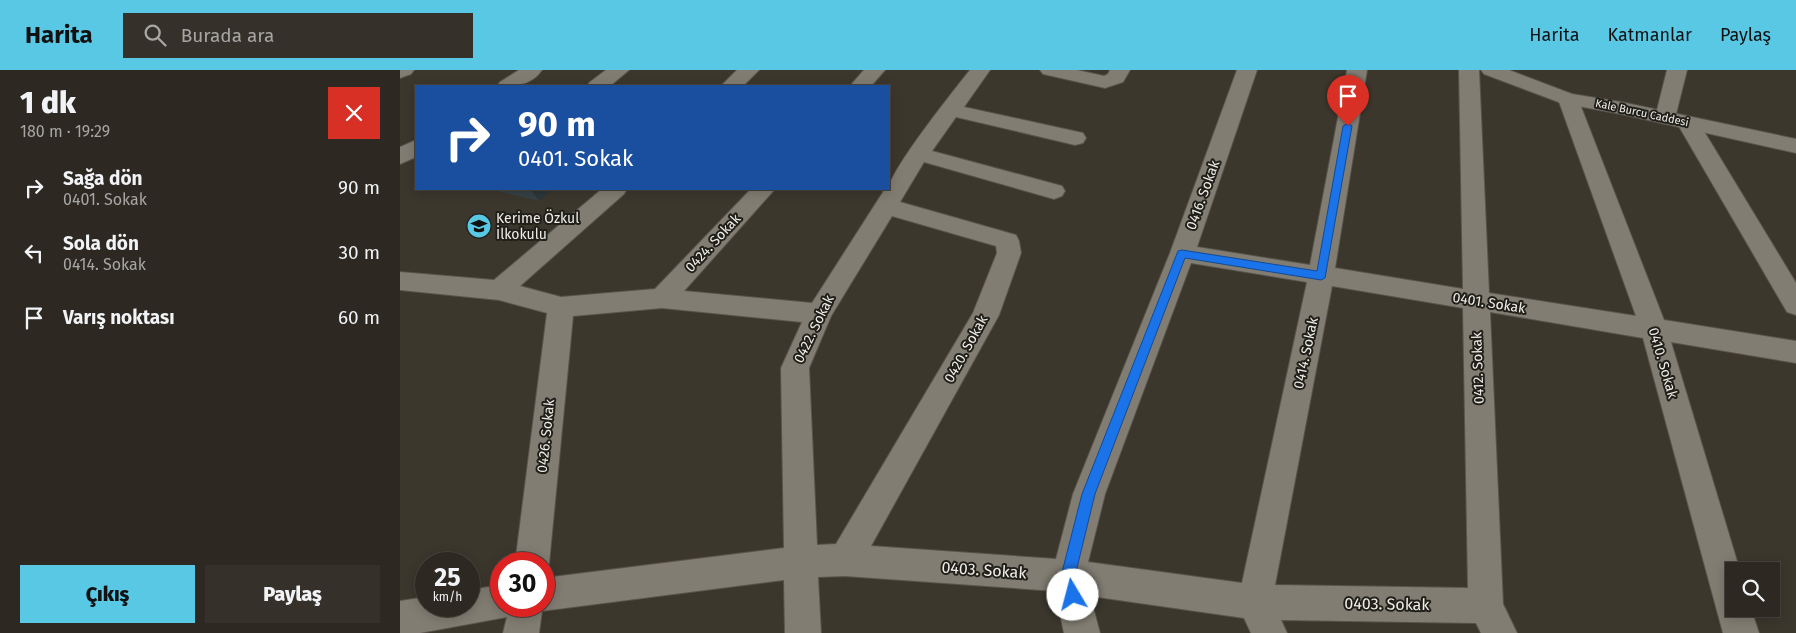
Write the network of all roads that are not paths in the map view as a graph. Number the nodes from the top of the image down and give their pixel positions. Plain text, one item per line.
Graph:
1 (404, 70) edge
2 (532, 70) edge
3 (618, 70) edge
4 (749, 70) edge
5 (875, 70) edge
6 (980, 70) edge
7 (1050, 70) edge
8 (1120, 70) edge
9 (1247, 70) edge
10 (1357, 70) edge
11 (1469, 70) edge
12 (1491, 70) edge
13 (1676, 70) edge
14 (400, 72) edge
15 (509, 85) edge
16 (598, 85) edge
17 (732, 85) edge
18 (861, 85) edge
19 (1568, 99) junction
20 (951, 110) junction
21 (1665, 118) junction
22 (1688, 123) junction
23 (1075, 138) dead end
24 (1796, 146) edge
25 (415, 147) edge
26 (919, 154) junction
27 (400, 157) edge
28 (615, 190) edge
29 (763, 190) edge
30 (1054, 190) dead end
31 (886, 206) junction
32 (1182, 253) junction
33 (1321, 276) junction
34 (400, 281) edge
35 (499, 290) junction
36 (662, 298) junction
37 (1476, 301) junction
38 (1796, 305) edge
39 (561, 307) junction
40 (818, 314) junction
41 (1654, 329) junction
42 (1796, 352) edge
43 (533, 552) edge
44 (845, 560) junction
45 (801, 562) junction
46 (1068, 576) junction
47 (555, 594) edge
48 (1255, 602) junction
49 (490, 604) edge
50 (524, 617) edge
51 (400, 619) edge
52 (1492, 620) edge
53 (521, 633) edge
54 (803, 633) edge
55 (1082, 633) edge
56 (1268, 633) edge
57 (1740, 633) edge

1 - 14 street
2 - 15 street
3 - 16 street
4 - 17 street
5 - 18 street
6 - 20 street, 0422. Sokak
7 - 8 street
9 - 32 street, 0416. Sokak
10 - 33 street, 0414. Sokak
11 - 37 street, 0412. Sokak
12 - 19 street, Kale Burcu Caddesi
13 - 21 street
19 - 21 street, Kale Burcu Caddesi
19 - 41 street, 0410. Sokak
20 - 23 street
20 - 26 street, 0422. Sokak
21 - 22 street, Kale Burcu Caddesi
22 - 24 street, Kale Burcu Caddesi
22 - 38 street
25 - 27 street
26 - 30 street
26 - 31 street, 0422. Sokak
28 - 35 street
29 - 36 street, 0424. Sokak
31 - 40 street, 0422. Sokak
31 - 44 street, 0420. Sokak
32 - 33 street, 0401. Sokak
32 - 46 street, 0416. Sokak
33 - 37 street, 0401. Sokak
33 - 48 street, 0414. Sokak
34 - 35 street
35 - 39 street
36 - 39 street
36 - 40 street
37 - 41 street, 0401. Sokak
37 - 52 street, 0412. Sokak
39 - 43 street, 0426. Sokak
40 - 45 street, 0422. Sokak
41 - 42 street, 0401. Sokak
41 - 57 street, 0410. Sokak
44 - 45 street, 0403. Sokak
44 - 46 street, 0403. Sokak
45 - 47 street, 0403. Sokak
45 - 54 street, 0422. Sokak
46 - 48 street, 0403. Sokak
46 - 55 street, 0416. Sokak
48 - 52 street, 0403. Sokak
48 - 56 street
49 - 51 street
50 - 53 street

